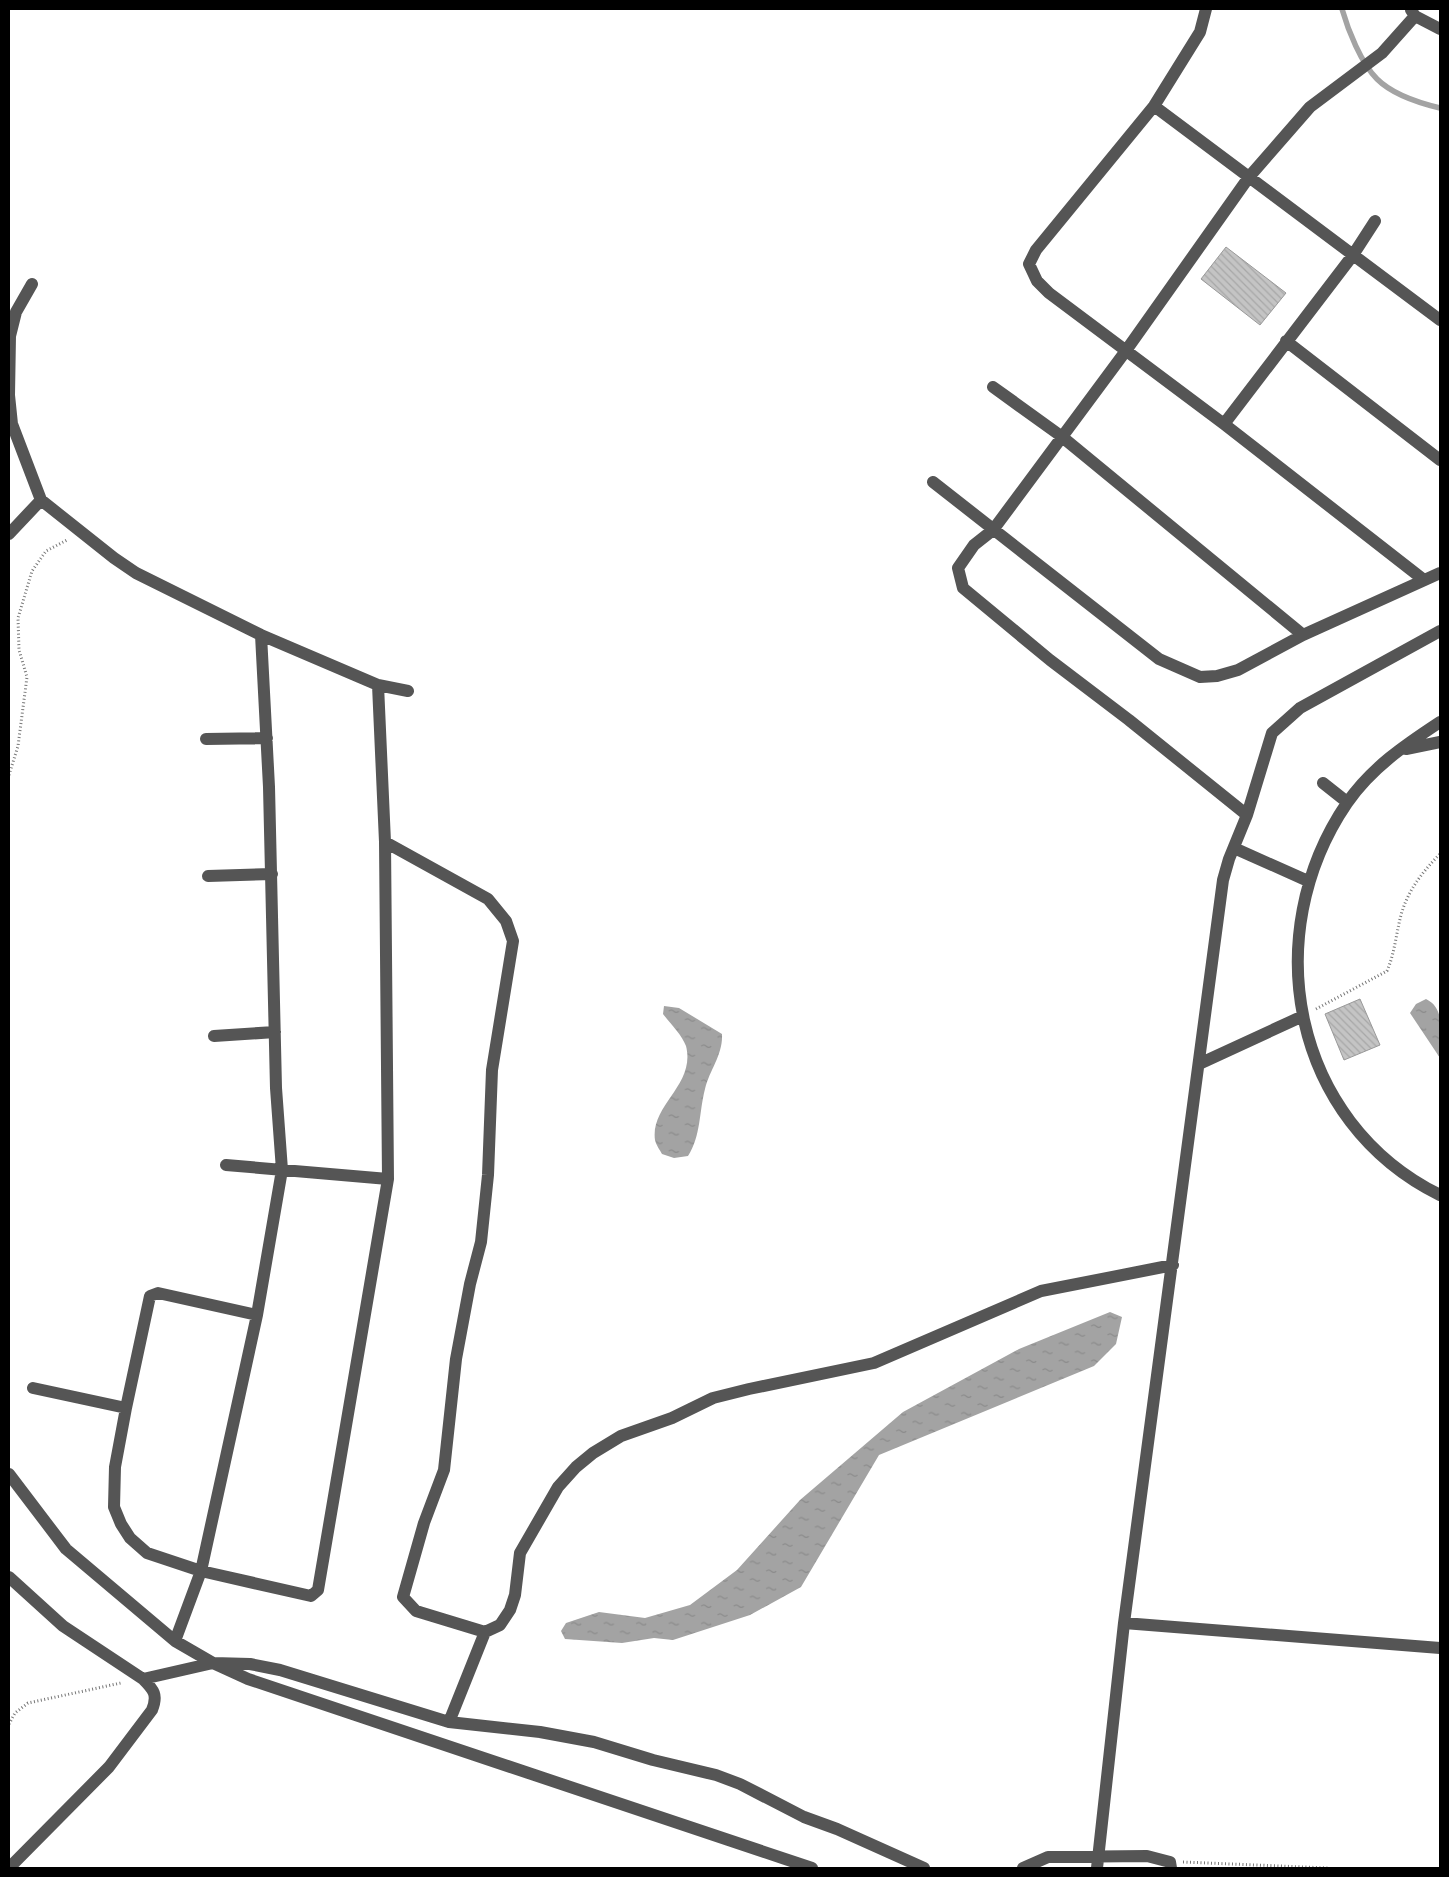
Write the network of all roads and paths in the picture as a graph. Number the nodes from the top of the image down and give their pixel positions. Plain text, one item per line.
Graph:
1 (1206, 9) edge
2 (1413, 12) edge
3 (1440, 29) edge
4 (1154, 106) junction
5 (1249, 178) junction
6 (1375, 221) dead end
7 (1353, 255) junction
8 (32, 284) dead end
9 (12, 312) edge
10 (1440, 320) edge
11 (1286, 342) junction
12 (1126, 352) junction
13 (994, 387) dead end
14 (1224, 424) junction
15 (1061, 436) junction
16 (1440, 460) edge
17 (933, 482) dead end
18 (41, 500) junction
19 (993, 530) junction
20 (84, 533) junction
21 (9, 534) edge
22 (1440, 572) edge
23 (1424, 580) junction
24 (1440, 631) edge
25 (261, 635) junction
26 (1303, 635) junction
27 (378, 684) junction
28 (408, 691) dead end
29 (1440, 722) edge
30 (267, 738) junction
31 (206, 739) dead end
32 (1440, 742) edge
33 (1394, 752) junction
34 (9, 775) edge
35 (1323, 783) dead end
36 (1348, 802) junction
37 (1247, 815) junction
38 (385, 842) junction
39 (1234, 848) junction
40 (1440, 854) edge
41 (272, 874) junction
42 (208, 876) dead end
43 (1308, 881) junction
44 (1302, 1016) junction
45 (275, 1032) junction
46 (214, 1036) dead end
47 (1199, 1064) junction
48 (226, 1165) dead end
49 (282, 1170) junction
50 (388, 1179) junction
51 (1440, 1195) edge
52 (1173, 1265) junction
53 (257, 1315) junction
54 (33, 1388) dead end
55 (126, 1408) junction
56 (9, 1474) edge
57 (201, 1571) junction
58 (9, 1577) edge
59 (1124, 1623) junction
60 (485, 1632) junction
61 (175, 1641) junction
62 (1440, 1648) edge
63 (213, 1663) junction
64 (143, 1679) junction
65 (449, 1722) junction
66 (9, 1724) edge
67 (1097, 1863) edge
68 (1171, 1865) edge
69 (9, 1868) edge
70 (812, 1868) edge
71 (924, 1868) edge
72 (1023, 1868) edge
73 (1328, 1868) edge

1 - 4 street
2 - 3 street
2 - 5 street
4 - 5 street
4 - 12 street
5 - 7 street
5 - 12 street
6 - 7 street
7 - 10 street
7 - 11 street
8 - 9 street
9 - 18 street
11 - 14 street
11 - 16 street
12 - 14 street
12 - 15 street
13 - 15 street
14 - 23 street
15 - 19 street
15 - 26 street
17 - 19 street
18 - 20 street
18 - 21 street
19 - 26 street
19 - 37 street
20 - 25 street
20 - 34 path
22 - 23 street
23 - 26 street
24 - 37 street
25 - 27 street
25 - 30 street
27 - 28 street
27 - 38 street
29 - 33 street
30 - 31 street
30 - 41 street
32 - 33 street
33 - 36 street
35 - 36 street
36 - 43 street
37 - 39 street
38 - 50 street
38 - 60 street
39 - 43 street
39 - 47 street
40 - 44 path
41 - 42 street
41 - 45 street
43 - 44 street
44 - 47 street
44 - 51 street
45 - 46 street
45 - 49 street
47 - 52 street
48 - 49 street
49 - 50 street
49 - 53 street
50 - 57 street
52 - 59 street
52 - 60 street
53 - 55 street
53 - 57 street
54 - 55 street
55 - 57 street
56 - 61 street
57 - 61 street
58 - 64 street
59 - 62 street
59 - 67 street
60 - 65 street
61 - 63 street
63 - 64 street
63 - 65 street
63 - 70 street
64 - 66 path
64 - 69 street
65 - 71 street
67 - 68 street
67 - 72 street
68 - 73 path

